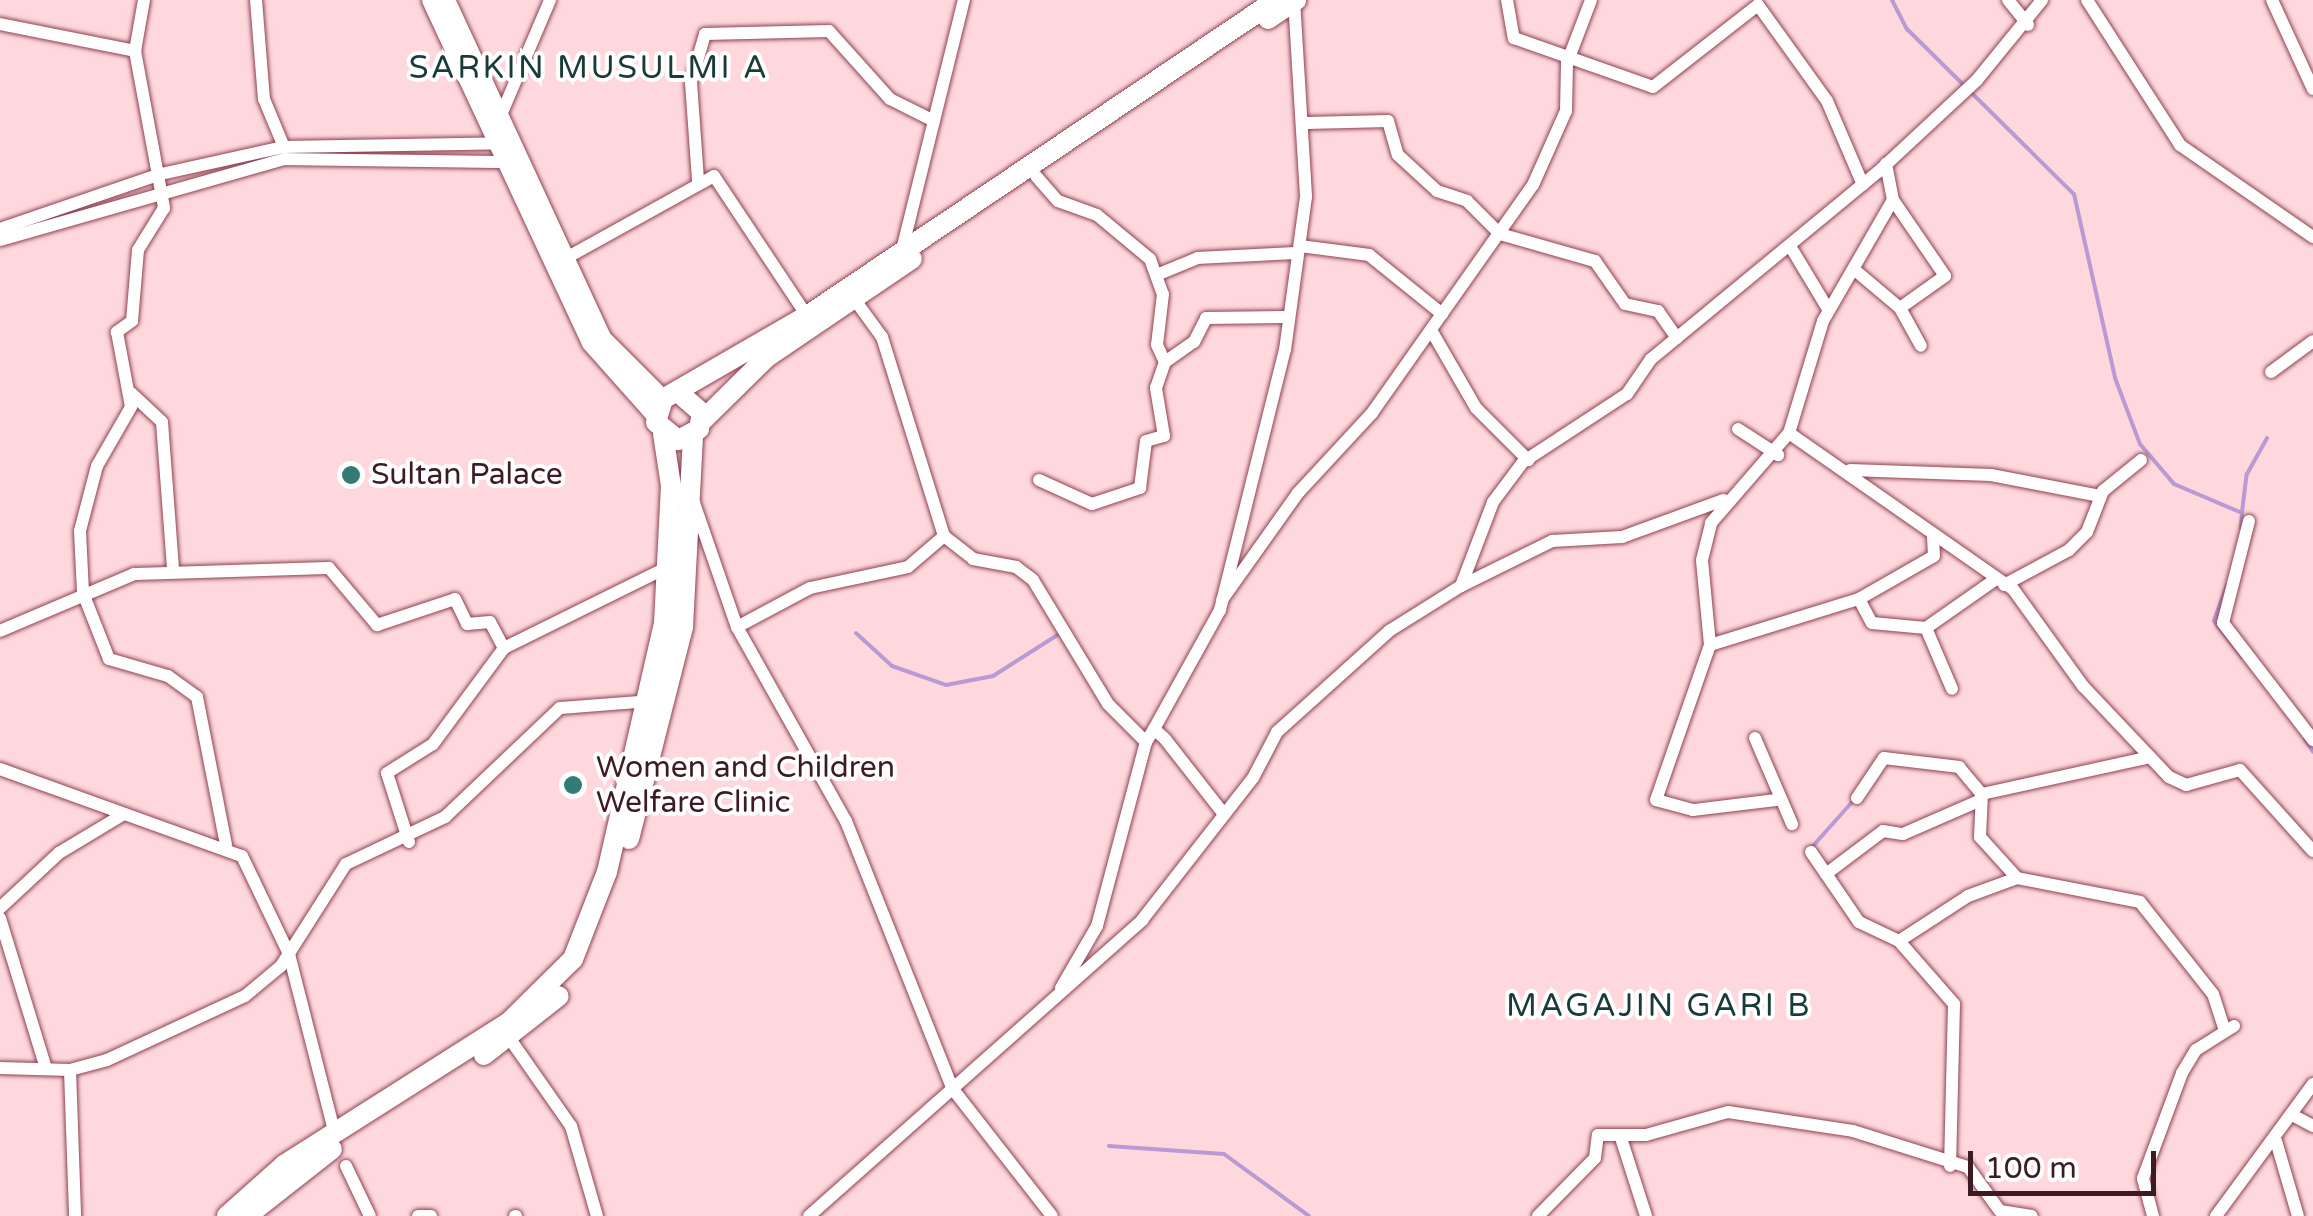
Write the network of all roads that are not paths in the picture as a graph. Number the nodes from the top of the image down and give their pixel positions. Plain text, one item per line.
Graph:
1 (144, 0) edge
2 (256, 0) edge
3 (431, 0) edge
4 (446, 0) edge
5 (550, 0) edge
6 (982, 0) edge
7 (1276, 0) edge
8 (1295, 0) edge
9 (1506, 0) edge
10 (1591, 0) edge
11 (2008, 0) edge
12 (2042, 0) edge
13 (2087, 0) edge
14 (2272, 0) edge
15 (964, 4) edge
16 (0, 24) edge
17 (2028, 25) junction
18 (135, 51) junction
19 (2313, 88) edge
20 (501, 114) junction
21 (934, 120) junction
22 (1307, 123) junction
23 (284, 147) junction
24 (510, 151) junction
25 (1886, 164) junction
26 (1036, 176) junction
27 (698, 180) junction
28 (162, 181) junction
29 (1863, 185) junction
30 (1893, 200) junction
31 (0, 228) edge
32 (1500, 234) junction
33 (2313, 238) edge
34 (0, 240) edge
35 (1790, 246) junction
36 (902, 250) junction
37 (1297, 250) junction
38 (568, 257) junction
39 (1856, 271) junction
40 (1159, 274) junction
41 (856, 300) junction
42 (1900, 308) junction
43 (1828, 309) junction
44 (1442, 314) junction
45 (806, 316) junction
46 (1285, 317) junction
47 (1431, 330) junction
48 (1677, 338) junction
49 (2313, 341) edge
50 (1921, 346) dead end
51 (1165, 362) junction
52 (2271, 372) dead end
53 (130, 394) junction
54 (665, 410) junction
55 (698, 428) junction
56 (1738, 430) dead end
57 (1789, 434) junction
58 (1778, 455) junction
59 (1528, 460) junction
60 (2141, 460) dead end
61 (1850, 470) junction
62 (1038, 480) dead end
63 (688, 486) junction
64 (2100, 496) junction
65 (1725, 499) junction
66 (2250, 520) dead end
67 (944, 536) junction
68 (1933, 536) junction
69 (670, 566) junction
70 (173, 568) junction
71 (2000, 582) junction
72 (1461, 586) junction
73 (83, 593) junction
74 (1859, 599) junction
75 (1222, 600) junction
76 (737, 627) junction
77 (1926, 628) junction
78 (0, 631) edge
79 (1710, 645) junction
80 (504, 648) junction
81 (1952, 689) dead end
82 (650, 701) junction
83 (1154, 728) junction
84 (1755, 738) dead end
85 (2313, 740) edge
86 (1146, 742) junction
87 (2150, 756) junction
88 (0, 769) edge
89 (1981, 797) junction
90 (1857, 798) dead end
91 (1776, 800) junction
92 (1223, 812) junction
93 (122, 815) junction
94 (1792, 824) dead end
95 (408, 842) junction
96 (226, 845) junction
97 (2313, 850) edge
98 (1811, 852) dead end
99 (1826, 874) junction
100 (2017, 878) junction
101 (0, 908) edge
102 (0, 918) edge
103 (1899, 942) junction
104 (289, 954) junction
105 (1062, 988) junction
106 (510, 1039) junction
107 (45, 1065) junction
108 (0, 1068) edge
109 (70, 1070) junction
110 (2313, 1084) edge
111 (952, 1088) junction
112 (2296, 1116) junction
113 (2313, 1126) edge
114 (335, 1134) junction
115 (1621, 1138) junction
116 (2276, 1141) junction
117 (346, 1166) dead end
118 (1950, 1166) junction
119 (74, 1216) edge
120 (226, 1216) edge
121 (247, 1216) edge
122 (370, 1216) edge
123 (418, 1216) edge
124 (430, 1216) edge
125 (597, 1216) edge
126 (809, 1216) edge
127 (1052, 1216) edge
128 (1538, 1216) edge
129 (1646, 1216) edge
130 (2032, 1216) edge
131 (2152, 1216) edge
132 (2216, 1216) edge
133 (2298, 1216) edge

1 - 18 street
2 - 23 street
3 - 24 main road
4 - 20 main road
5 - 20 street
6 - 15 street
7 - 36 highway
8 - 22 street
8 - 26 highway
9 - 29 street
10 - 32 street
11 - 17 street
12 - 17 street
13 - 33 street
14 - 19 street
15 - 21 street
16 - 18 street
17 - 25 street
18 - 28 street
20 - 24 main road
21 - 27 street
21 - 36 street
22 - 32 street
22 - 37 street
23 - 24 street
23 - 28 street
24 - 28 street
24 - 38 main road
24 - 54 main road
25 - 29 street
25 - 30 street
26 - 40 street
26 - 41 highway
27 - 38 street
27 - 45 street
28 - 31 street
28 - 34 street
28 - 53 street
29 - 35 street
30 - 39 street
30 - 42 street
32 - 44 street
32 - 48 street
35 - 43 street
35 - 48 street
36 - 45 highway
37 - 40 street
37 - 44 street
37 - 46 street
38 - 54 main road
39 - 42 street
39 - 43 street
40 - 51 street
41 - 55 highway
41 - 67 street
42 - 50 street
43 - 57 street
44 - 47 street
45 - 54 highway
46 - 51 street
46 - 75 street
47 - 59 street
47 - 75 street
48 - 59 street
49 - 52 street
51 - 62 street
53 - 70 street
53 - 73 street
54 - 55 highway
54 - 55 highway
54 - 69 highway
55 - 63 highway
56 - 58 street
57 - 58 street
57 - 61 street
58 - 65 street
59 - 72 street
60 - 64 street
61 - 64 street
61 - 68 street
63 - 76 street
63 - 106 highway
64 - 71 street
65 - 72 street
65 - 79 street
66 - 85 street
67 - 76 street
67 - 86 street
68 - 71 street
68 - 74 street
69 - 80 street
69 - 82 highway
70 - 73 street
70 - 80 street
71 - 77 street
71 - 87 street
72 - 92 street
73 - 78 street
73 - 96 street
74 - 77 street
74 - 79 street
75 - 83 street
76 - 111 street
77 - 81 street
79 - 91 street
80 - 95 street
82 - 95 street
82 - 114 highway
83 - 86 street
83 - 92 street
84 - 91 street
86 - 105 street
87 - 89 street
87 - 97 street
88 - 93 street
89 - 90 street
89 - 99 street
89 - 100 street
91 - 94 street
92 - 105 street
93 - 96 street
93 - 101 street
95 - 104 street
96 - 104 street
98 - 99 street
99 - 103 street
100 - 103 street
100 - 131 street
102 - 107 street
103 - 118 street
104 - 109 street
104 - 114 street
105 - 111 street
106 - 121 highway
106 - 125 street
107 - 108 street
107 - 109 street
109 - 119 street
110 - 112 street
111 - 126 street
111 - 127 street
112 - 113 street
112 - 116 street
114 - 120 highway
115 - 118 street
115 - 128 street
115 - 129 street
116 - 132 street
116 - 133 street
117 - 122 street
118 - 130 street
123 - 124 street

